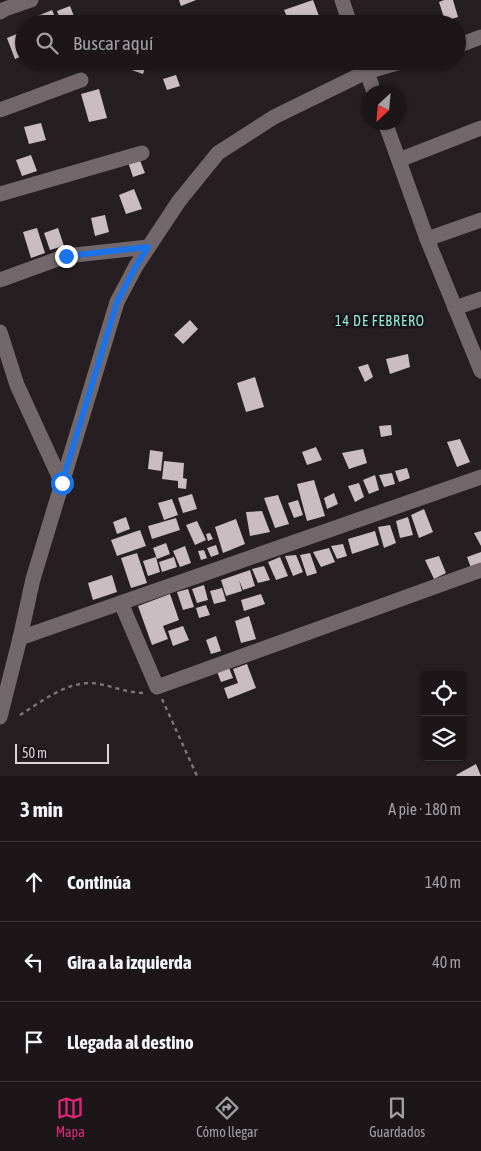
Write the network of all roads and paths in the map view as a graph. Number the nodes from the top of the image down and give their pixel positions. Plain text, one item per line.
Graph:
1 (31, 0) edge
2 (342, 0) edge
3 (0, 12) edge
4 (347, 15) edge
5 (481, 38) edge
6 (466, 43) edge
7 (358, 70) edge
8 (365, 70) edge
9 (81, 80) dead end
10 (371, 85) edge
11 (0, 110) edge
12 (481, 128) edge
13 (388, 130) edge
14 (142, 153) dead end
15 (399, 160) junction
16 (0, 194) edge
17 (481, 220) edge
18 (427, 239) junction
19 (148, 247) junction
20 (0, 280) edge
21 (481, 299) edge
22 (455, 308) junction
23 (0, 332) edge
24 (481, 371) edge
25 (481, 477) edge
26 (62, 483) junction
27 (481, 570) edge
28 (121, 603) junction
29 (20, 638) junction
30 (157, 687) junction
31 (20, 715) dead end
32 (0, 718) edge
33 (197, 776) edge

1 - 3 street
2 - 4 street
5 - 6 street
7 - 19 street
8 - 10 street
9 - 11 street
12 - 15 street
13 - 15 street
14 - 16 street
15 - 18 street
17 - 18 street
18 - 22 street
19 - 20 street
19 - 26 street
21 - 22 street
22 - 24 street
23 - 26 street
25 - 28 street
26 - 29 street
27 - 30 street
28 - 29 street
28 - 30 street
29 - 32 street
30 - 31 path
30 - 33 path

